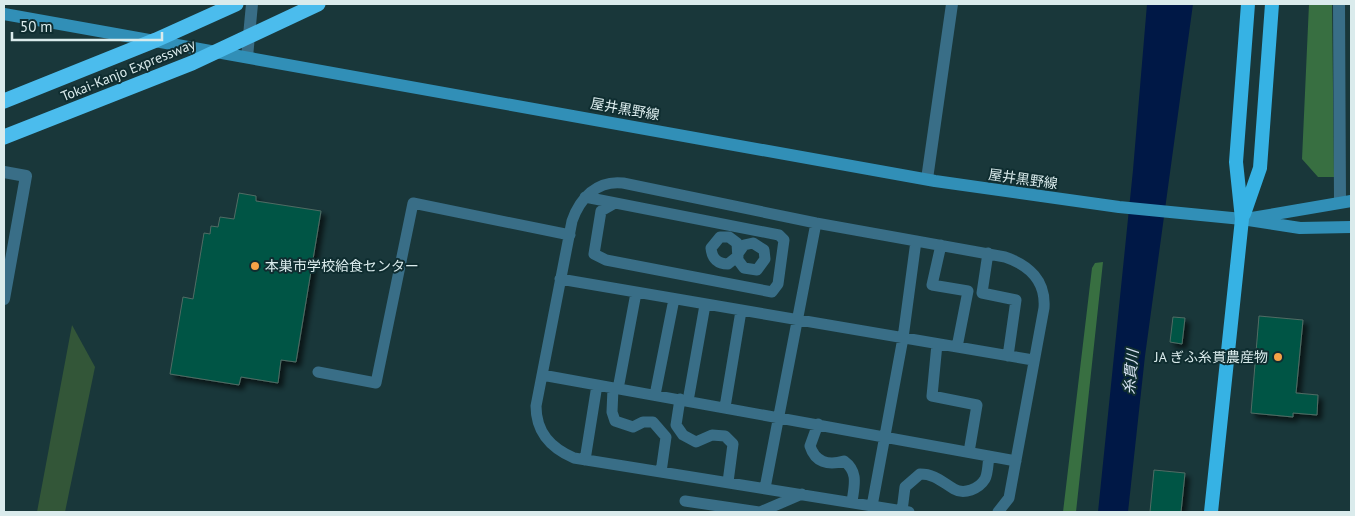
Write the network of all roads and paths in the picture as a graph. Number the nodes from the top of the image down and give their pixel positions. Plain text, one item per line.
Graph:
1 (236, 4) edge
2 (252, 4) edge
3 (318, 4) edge
4 (952, 4) edge
5 (1248, 4) edge
6 (1272, 4) edge
7 (1339, 4) edge
8 (4, 14) edge
9 (247, 57) junction
10 (4, 101) edge
11 (4, 138) edge
12 (4, 172) edge
13 (926, 179) junction
14 (585, 197) junction
15 (1346, 201) edge
16 (615, 203) junction
17 (1242, 219) junction
18 (816, 223) junction
19 (1351, 227) edge
20 (570, 235) junction
21 (916, 241) junction
22 (941, 245) junction
23 (712, 253) junction
24 (738, 254) junction
25 (988, 254) junction
26 (765, 259) junction
27 (780, 263) junction
28 (560, 279) junction
29 (706, 279) junction
30 (636, 292) junction
31 (4, 299) edge
32 (674, 299) junction
33 (705, 305) junction
34 (741, 311) junction
35 (796, 320) junction
36 (903, 338) junction
37 (938, 344) junction
38 (957, 347) junction
39 (1008, 356) junction
40 (1033, 360) junction
41 (318, 372) dead end
42 (542, 375) junction
43 (597, 385) junction
44 (616, 388) junction
45 (655, 396) junction
46 (684, 400) junction
47 (725, 408) junction
48 (778, 417) junction
49 (818, 424) junction
50 (885, 436) junction
51 (969, 452) junction
52 (989, 456) junction
53 (585, 460) junction
54 (1016, 461) junction
55 (661, 472) junction
56 (728, 482) junction
57 (765, 488) junction
58 (802, 493) junction
59 (685, 501) dead end
60 (852, 502) junction
61 (872, 506) junction
62 (759, 512) edge
63 (906, 512) edge
64 (998, 512) edge
65 (1211, 512) edge

1 - 10 highway, Tokai-Kanjo Expressway, bridge
2 - 9 street
3 - 11 highway, Tokai-Kanjo Expressway, bridge
4 - 13 street
5 - 17 highway
6 - 17 highway
7 - 15 street
8 - 9 main road, 屋井黒野線
9 - 13 main road, 屋井黒野線
12 - 31 street
13 - 17 main road, 屋井黒野線
14 - 16 lane
14 - 18 lane
14 - 20 lane
15 - 17 main road, 屋井黒野線
16 - 27 lane
16 - 29 lane
17 - 19 main road, 屋井黒野線
17 - 65 highway
18 - 21 lane
18 - 35 lane
20 - 28 lane
20 - 41 lane
21 - 22 lane
21 - 36 lane
22 - 25 lane
22 - 38 lane
23 - 24 lane
23 - 24 lane
23 - 29 lane
24 - 26 lane
24 - 26 lane
25 - 39 lane
25 - 40 lane
26 - 27 lane
27 - 29 lane
28 - 30 lane
28 - 42 lane
30 - 32 lane
30 - 44 lane
32 - 33 lane
32 - 45 lane
33 - 34 lane
33 - 46 lane
34 - 35 lane
34 - 47 lane
35 - 36 lane
35 - 48 lane
36 - 37 lane
36 - 50 lane
37 - 38 lane
37 - 51 lane
38 - 39 lane
39 - 40 lane
40 - 54 lane
42 - 43 lane
42 - 53 lane
43 - 44 lane
43 - 53 lane
44 - 45 lane
44 - 55 lane
45 - 46 lane
46 - 47 lane
46 - 56 lane
47 - 48 lane
48 - 49 lane
48 - 57 lane
49 - 50 lane
49 - 60 lane
50 - 51 lane
50 - 61 lane
51 - 52 lane
52 - 54 lane
52 - 63 lane
53 - 55 lane
54 - 64 lane
55 - 56 lane
56 - 57 lane
57 - 58 lane
58 - 60 lane
58 - 62 lane
59 - 62 lane
60 - 61 lane
61 - 63 lane

